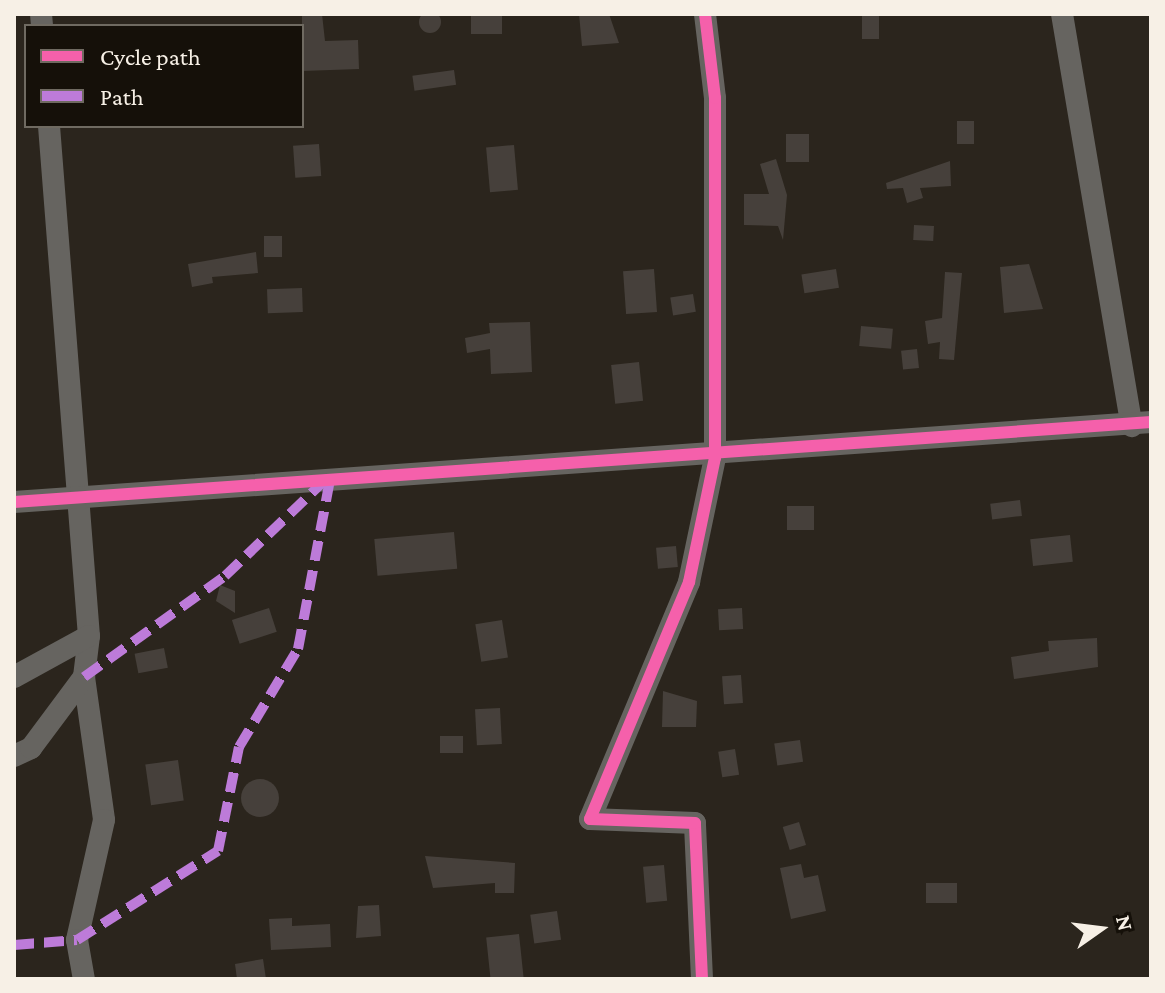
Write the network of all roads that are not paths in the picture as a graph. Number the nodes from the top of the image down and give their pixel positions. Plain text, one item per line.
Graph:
1 (705, 14) edge
2 (1062, 14) edge
3 (49, 128) edge
4 (1142, 424) edge
5 (715, 458) junction
6 (75, 498) junction
7 (14, 502) edge
8 (89, 636) junction
9 (14, 677) edge
10 (84, 677) junction
11 (14, 756) edge
12 (84, 979) edge
13 (702, 979) edge

1 - 5 street
2 - 4 street
3 - 6 street
4 - 5 street
5 - 6 street
5 - 13 street
6 - 7 street
6 - 8 street
8 - 9 street
8 - 10 street
10 - 11 street
10 - 12 street

